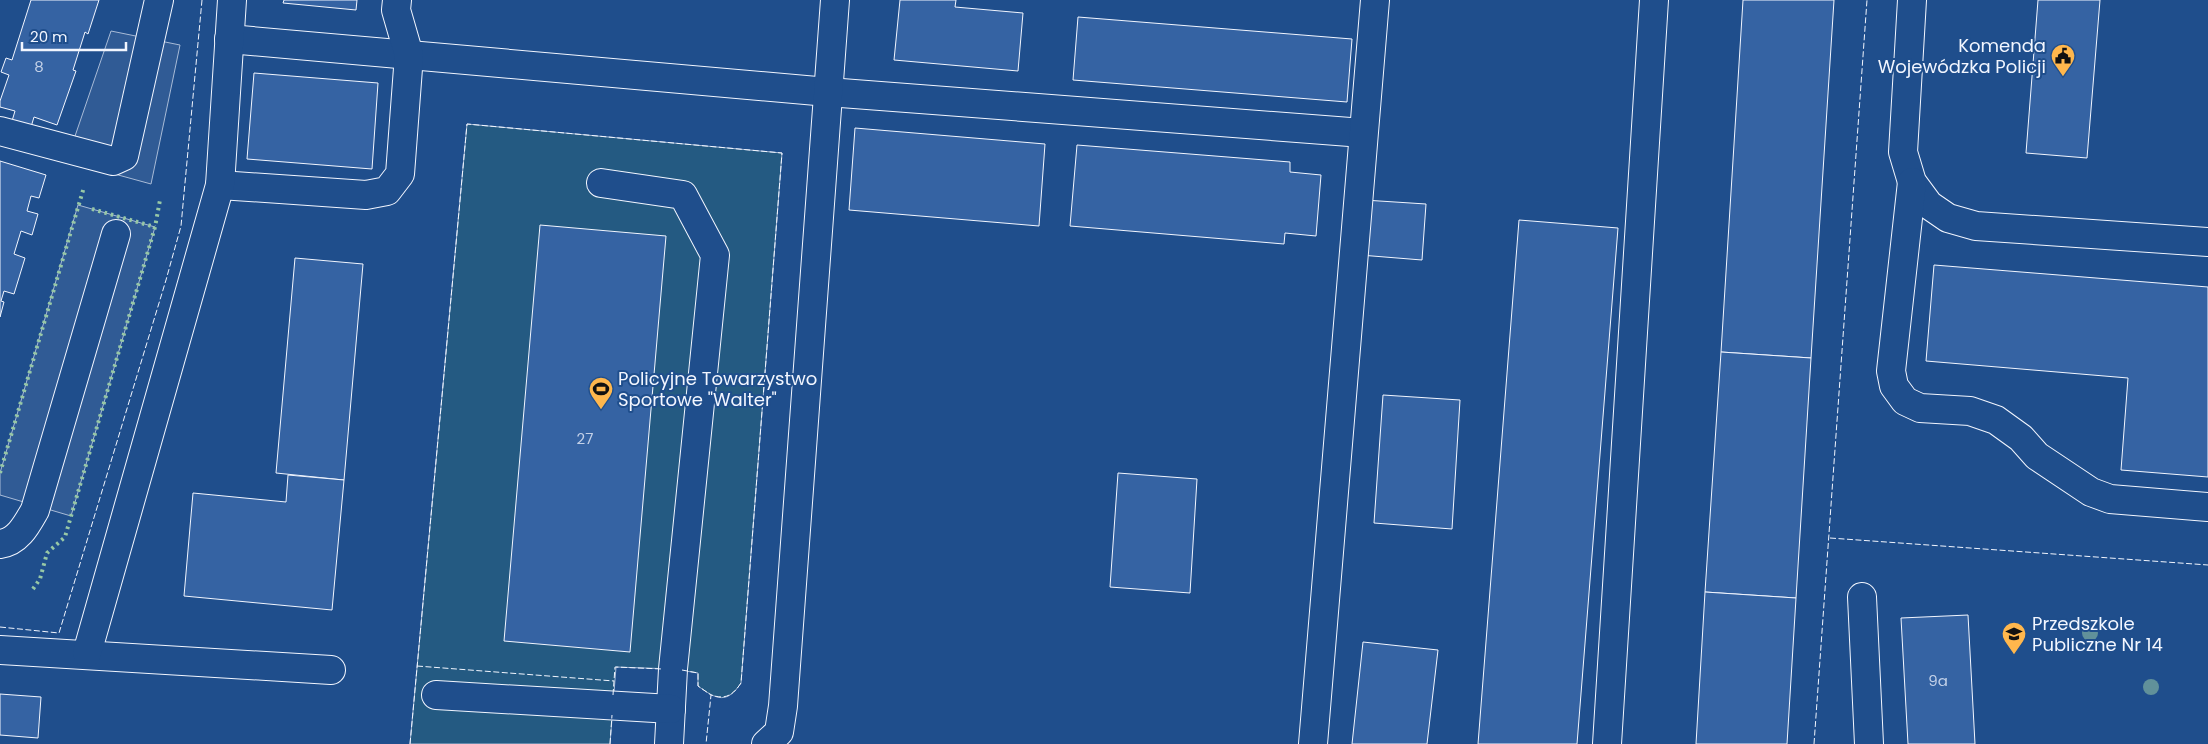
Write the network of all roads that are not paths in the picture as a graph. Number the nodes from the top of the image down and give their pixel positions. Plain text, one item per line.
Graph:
1 (159, 0) edge
2 (232, 0) edge
3 (397, 0) edge
4 (835, 0) edge
5 (1375, 0) edge
6 (1654, 0) edge
7 (1912, 0) edge
8 (229, 39) junction
9 (409, 55) junction
10 (828, 92) junction
11 (0, 131) edge
12 (1363, 134) junction
13 (1912, 182) junction
14 (601, 183) dead end
15 (220, 185) junction
16 (116, 234) dead end
17 (2208, 242) edge
18 (2208, 507) edge
19 (0, 544) edge
20 (1862, 597) dead end
21 (0, 650) edge
22 (88, 654) junction
23 (331, 670) dead end
24 (436, 695) dead end
25 (671, 709) junction
26 (1610, 739) edge
27 (669, 744) edge
28 (766, 744) edge
29 (1312, 744) edge
30 (1869, 744) edge

1 - 11 lane
2 - 8 lane
3 - 9 lane
4 - 10 lane
5 - 12 lane
6 - 26 lane
7 - 13 lane
8 - 9 lane
8 - 15 lane
9 - 10 lane
9 - 15 lane
10 - 12 lane
10 - 28 lane
12 - 29 lane
13 - 17 lane
13 - 18 lane
14 - 25 lane
15 - 22 lane
16 - 19 lane
20 - 30 lane
21 - 22 lane
22 - 23 lane
24 - 25 lane
25 - 27 lane

